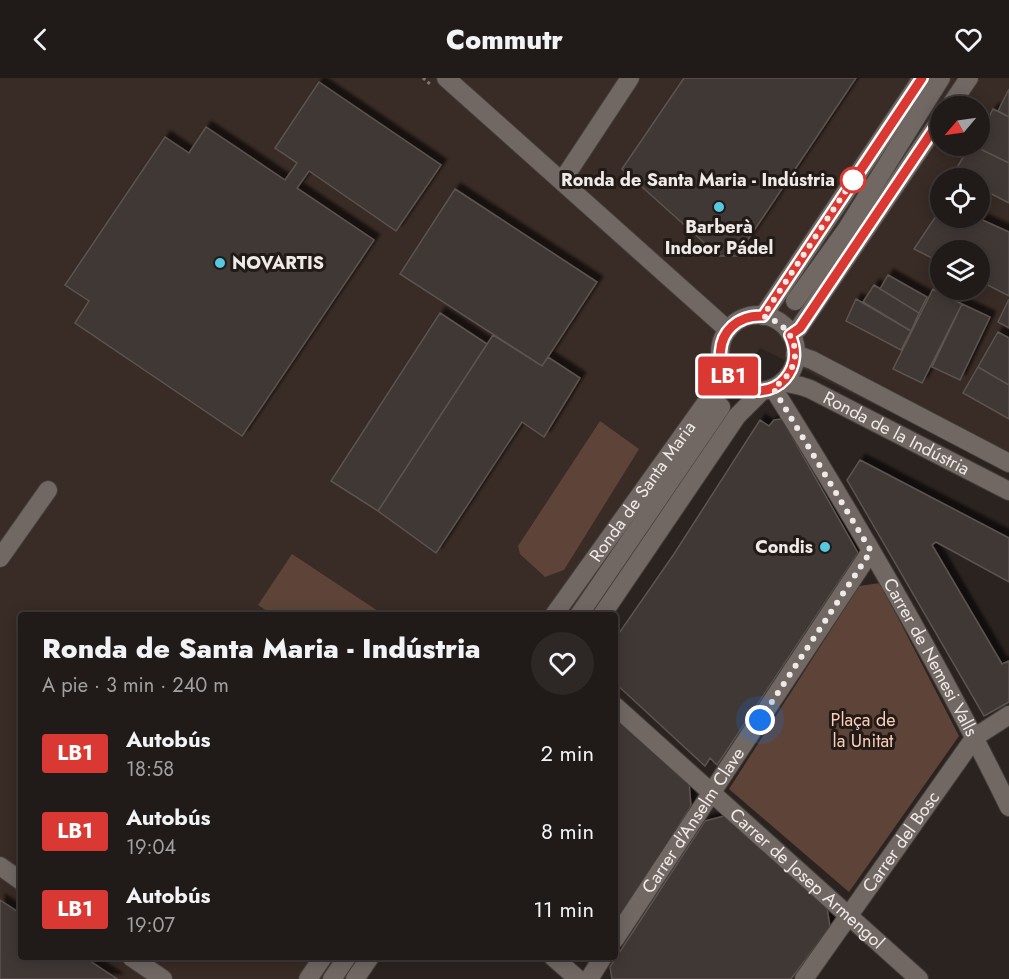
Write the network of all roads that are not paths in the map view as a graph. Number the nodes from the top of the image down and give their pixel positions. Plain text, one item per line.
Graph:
1 (446, 78) edge
2 (630, 78) edge
3 (922, 78) edge
4 (940, 78) edge
5 (969, 78) edge
6 (957, 96) edge
7 (930, 135) edge
8 (562, 181) junction
9 (794, 300) dead end
10 (763, 316) junction
11 (728, 330) junction
12 (790, 335) junction
13 (795, 354) junction
14 (722, 365) junction
15 (772, 387) junction
16 (721, 406) dead end
17 (1009, 463) edge
18 (48, 490) dead end
19 (1009, 491) edge
20 (871, 551) junction
21 (0, 558) edge
22 (556, 612) edge
23 (581, 612) edge
24 (604, 612) edge
25 (618, 709) edge
26 (1009, 715) edge
27 (975, 737) junction
28 (712, 792) junction
29 (1009, 807) edge
30 (0, 866) edge
31 (18, 879) edge
32 (849, 916) junction
33 (618, 934) edge
34 (135, 960) edge
35 (321, 960) edge
36 (345, 960) edge
37 (368, 960) edge
38 (556, 960) edge
39 (601, 960) edge
40 (163, 979) edge
41 (308, 979) edge
42 (332, 979) edge
43 (355, 979) edge
44 (578, 979) edge
45 (589, 979) edge
46 (804, 979) edge
47 (919, 979) edge

1 - 8 street
2 - 8 street
3 - 10 street
4 - 9 street
5 - 6 street
7 - 12 street
8 - 11 street
10 - 11 street
10 - 12 street
11 - 14 street
12 - 13 street
13 - 15 street
13 - 17 street, Ronda de la Indústria
14 - 15 street
14 - 22 street, Ronda de Santa Maria
15 - 19 street, Ronda de la Indústria
15 - 20 street, Carrer de Nemesi Valls
15 - 24 street, Ronda de Santa Maria
16 - 23 street, Ronda de Santa Maria
18 - 21 street
20 - 27 street, Carrer de Nemesi Valls
20 - 28 street, Carrer d'Anselm Clave
25 - 28 street, Carrer de Josep Armengol
26 - 27 street, Carrer del Bosc
27 - 29 street, Carrer de Nemesi Valls
27 - 32 street, Carrer del Bosc
28 - 32 street, Carrer de Josep Armengol
28 - 33 street, Carrer d'Anselm Clave
30 - 31 street
32 - 46 street, Carrer del Bosc
32 - 47 street, Carrer de Josep Armengol
34 - 40 street
35 - 41 street
36 - 42 street
37 - 43 street
38 - 44 street
39 - 45 street

